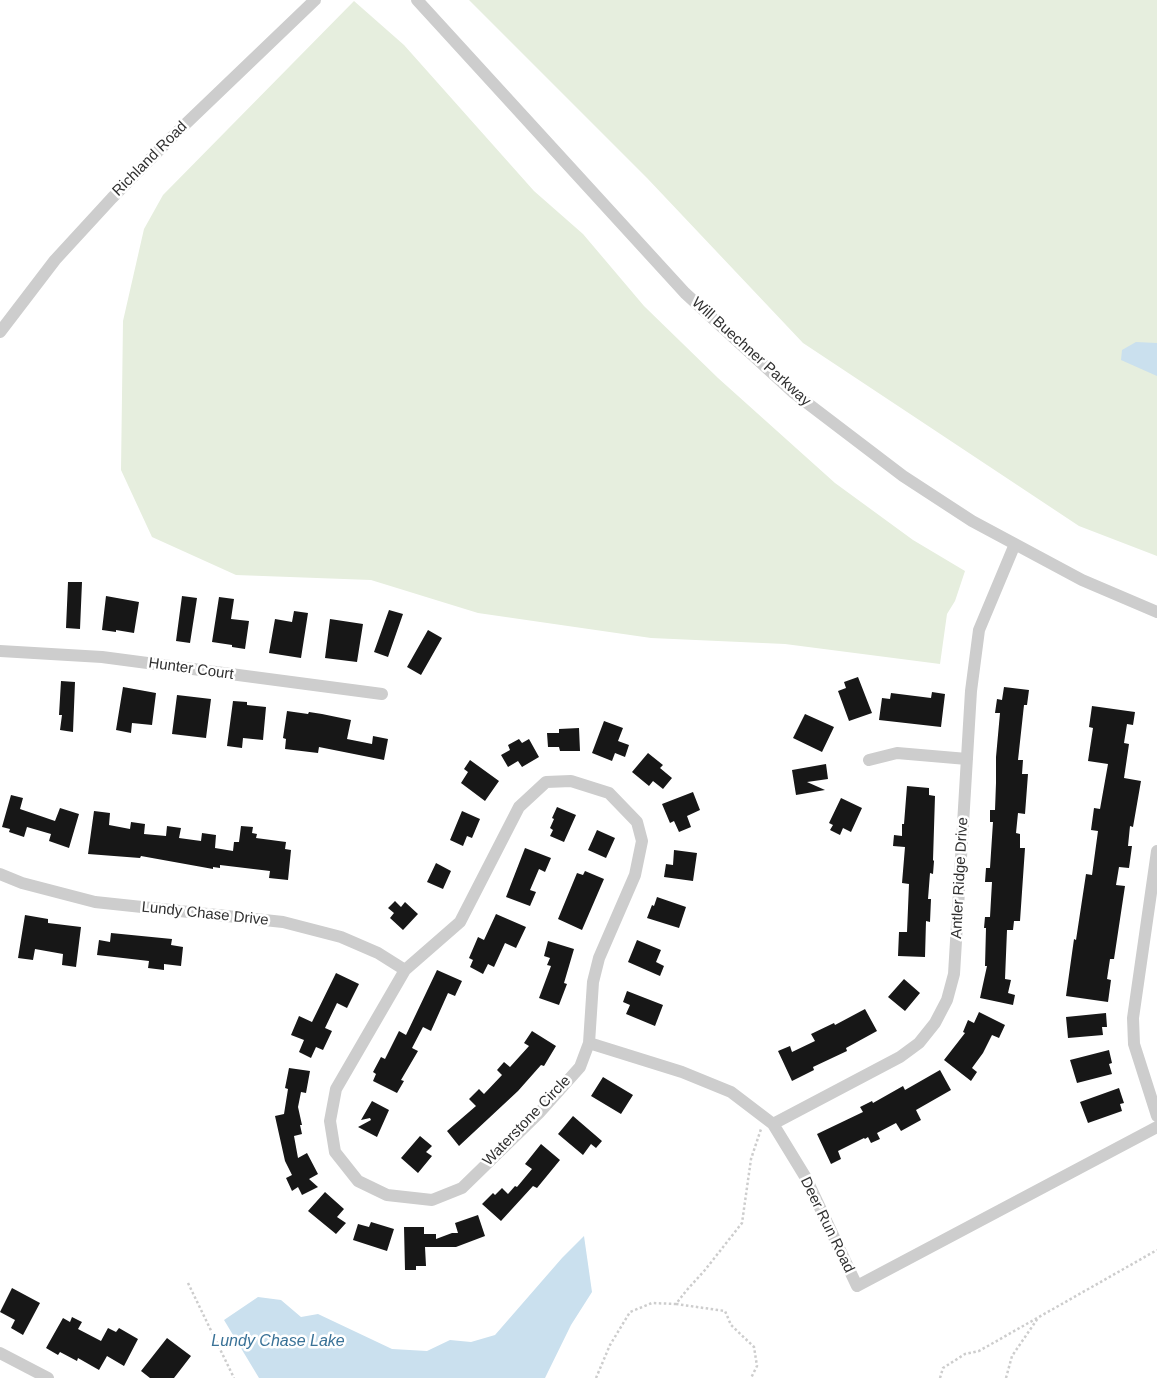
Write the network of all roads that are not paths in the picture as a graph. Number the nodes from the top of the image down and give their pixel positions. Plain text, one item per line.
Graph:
1 (315, 0) edge
2 (417, 0) edge
3 (0, 332) edge
4 (1015, 544) junction
5 (1157, 612) edge
6 (0, 651) edge
7 (382, 694) dead end
8 (967, 759) junction
9 (869, 760) dead end
10 (1157, 851) edge
11 (0, 874) edge
12 (405, 970) junction
13 (589, 1043) junction
14 (1157, 1116) edge
15 (769, 1121) junction
16 (1157, 1127) edge
17 (0, 1353) edge
18 (48, 1378) edge

1 - 3 street, Richland Road
2 - 4 street, Will Buechner Parkway
4 - 5 street, Will Buechner Parkway
4 - 8 street, Antler Ridge Drive
6 - 7 street, Hunter Court
8 - 9 street
8 - 15 street, Antler Ridge Drive
10 - 14 street
11 - 12 street, Lundy Chase Drive
12 - 13 street, Waterstone Circle
12 - 13 street, Waterstone Circle
13 - 15 street, Deer Run Road
15 - 16 street, Deer Run Road
17 - 18 street

